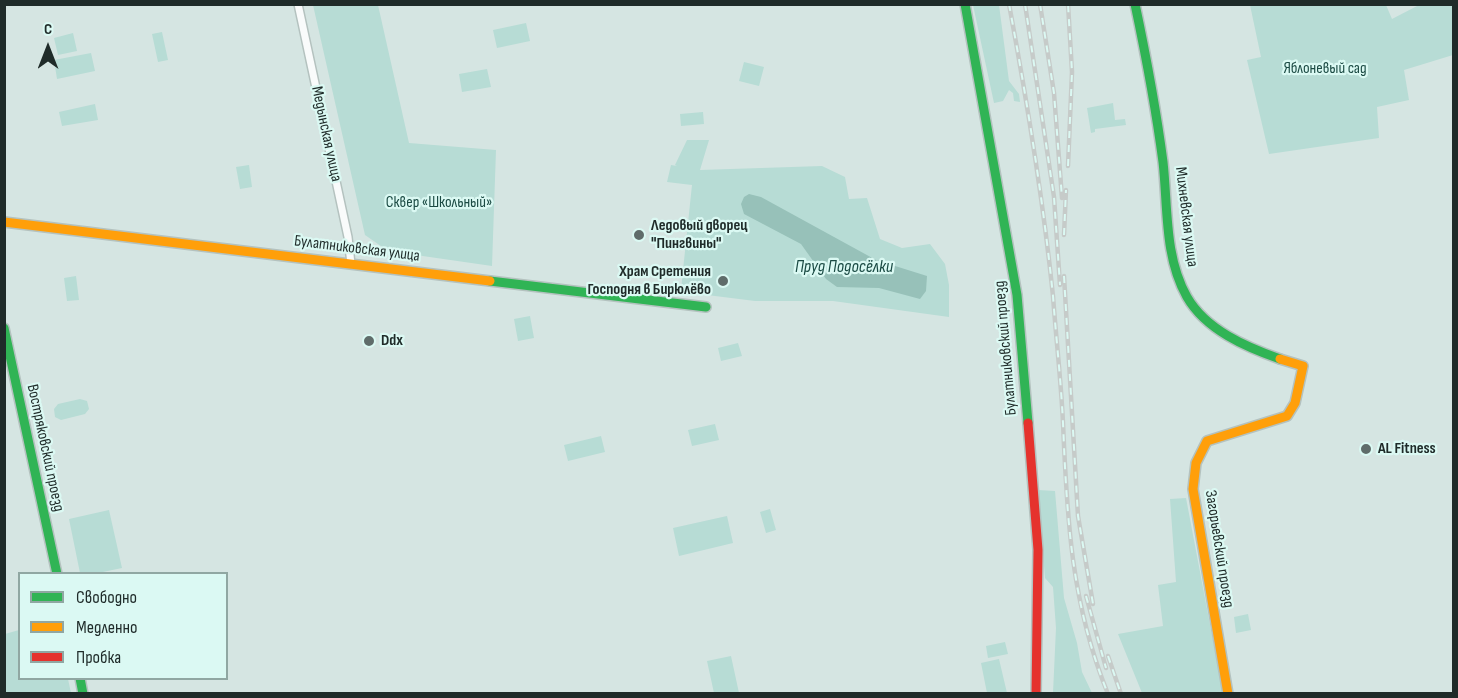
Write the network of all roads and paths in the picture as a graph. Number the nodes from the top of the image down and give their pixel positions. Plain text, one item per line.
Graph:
1 (298, 4) edge
2 (965, 4) edge
3 (1136, 4) edge
4 (4, 222) edge
5 (351, 264) junction
6 (706, 307) dead end
7 (4, 328) edge
8 (1303, 366) joint
9 (57, 572) edge
10 (1036, 693) edge
11 (1228, 693) edge

1 - 5 street, Медынская улица
2 - 10 street, Булатниковский проезд
3 - 8 street, Михневская улица
4 - 5 street, Булатниковская улица
5 - 6 street, Булатниковская улица
7 - 9 street, Востряковский проезд
8 - 11 street, Загорьевский проезд

